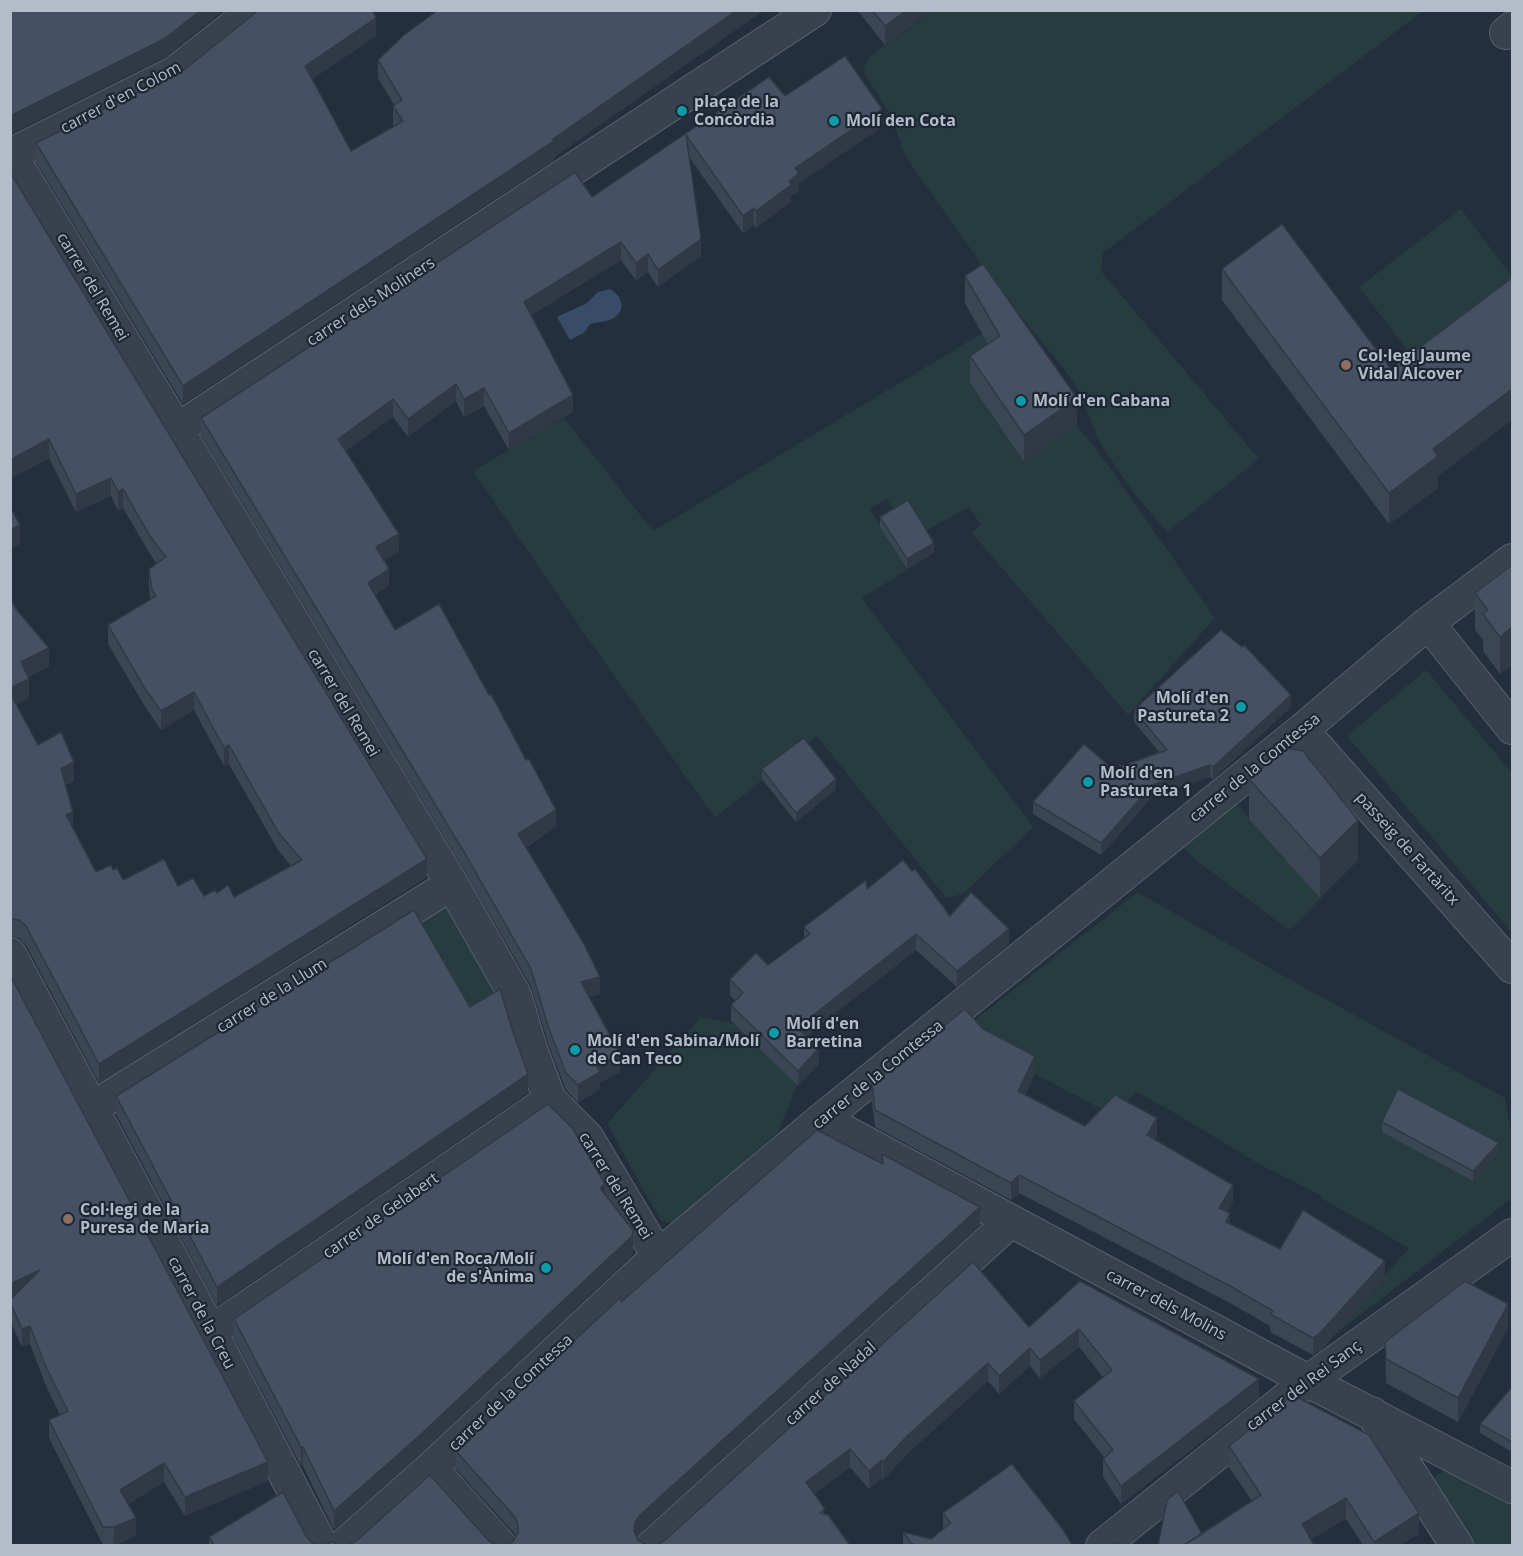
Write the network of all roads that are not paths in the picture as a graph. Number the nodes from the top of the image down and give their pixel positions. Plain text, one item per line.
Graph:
1 (254, 10) edge
2 (815, 10) edge
3 (11, 155) edge
4 (178, 429) junction
5 (1512, 560) edge
6 (1428, 623) junction
7 (1511, 722) edge
8 (1302, 730) junction
9 (452, 884) junction
10 (10, 954) edge
11 (1512, 967) edge
12 (549, 1100) junction
13 (92, 1108) junction
14 (822, 1119) junction
15 (1010, 1222) junction
16 (1512, 1235) edge
17 (658, 1256) junction
18 (212, 1332) junction
19 (1308, 1381) junction
20 (1372, 1413) junction
21 (431, 1468) junction
22 (1512, 1487) edge
23 (1121, 1539) edge
24 (322, 1545) edge
25 (344, 1545) edge
26 (501, 1545) edge
27 (652, 1545) edge
28 (1457, 1545) edge

1 - 3 street, carrer d'en Colom
2 - 4 street, carrer dels Moliners
3 - 4 street, carrer del Remei
4 - 9 street, carrer del Remei
5 - 6 street, carrer de la Comtessa
6 - 7 street
6 - 8 street, carrer de la Comtessa
8 - 11 street, passeig de Fartàritx
8 - 14 street, carrer de la Comtessa
9 - 12 street, carrer del Remei
9 - 13 street, carrer de la Llum
10 - 13 street, carrer de la Creu
12 - 17 street, carrer del Remei
12 - 18 street, carrer de Gelabert
13 - 18 street, carrer de la Creu
14 - 15 street, carrer dels Molins
14 - 17 street, carrer de la Comtessa
15 - 19 street, carrer dels Molins
15 - 27 street, carrer de Nadal
16 - 19 street, carrer del Rei Sanç
17 - 21 street, carrer de la Comtessa
18 - 24 street, carrer de la Creu
19 - 20 street, carrer dels Molins
19 - 23 street, carrer del Rei Sanç
20 - 22 street, carrer dels Molins
20 - 28 street
21 - 25 street, carrer de la Comtessa
21 - 26 street

